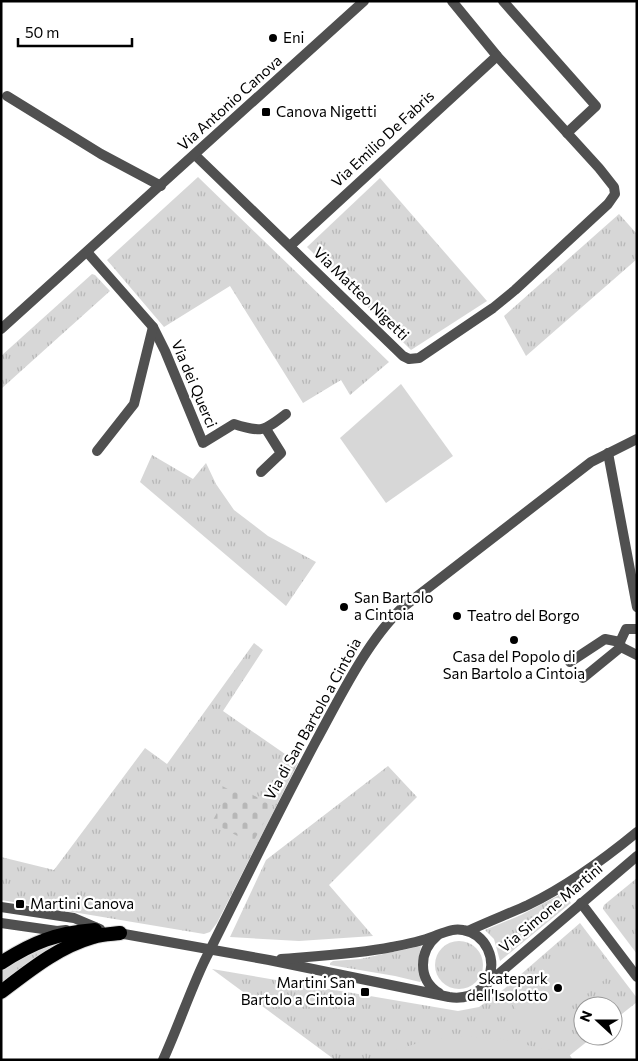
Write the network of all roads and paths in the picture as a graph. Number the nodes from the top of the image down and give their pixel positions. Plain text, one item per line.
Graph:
1 (364, 1) edge
2 (452, 1) edge
3 (503, 1) edge
4 (497, 56) junction
5 (7, 96) dead end
6 (567, 133) junction
7 (195, 155) junction
8 (161, 186) junction
9 (290, 246) junction
10 (87, 252) junction
11 (153, 328) junction
12 (1, 329) edge
13 (286, 414) dead end
14 (266, 429) junction
15 (637, 439) edge
16 (97, 451) dead end
17 (608, 453) junction
18 (261, 472) dead end
19 (637, 607) edge
20 (637, 629) edge
21 (620, 644) junction
22 (637, 655) edge
23 (570, 662) dead end
24 (583, 678) dead end
25 (637, 832) edge
26 (637, 856) edge
27 (581, 903) junction
28 (1, 907) edge
29 (1, 923) edge
30 (101, 930) junction
31 (468, 931) junction
32 (120, 933) junction
33 (438, 935) junction
34 (210, 950) junction
35 (269, 960) junction
36 (1, 963) edge
37 (637, 977) edge
38 (485, 984) junction
39 (1, 992) edge
40 (442, 995) junction
41 (163, 1060) edge

1 - 7 street, Via Antonio Canova
2 - 4 street, Via Matteo Nigetti
3 - 6 street
4 - 6 street, Via Matteo Nigetti
4 - 9 street, Via Emilio De Fabris
5 - 8 street
6 - 9 street, Via Matteo Nigetti
7 - 8 street, Via Antonio Canova
7 - 9 street, Via Matteo Nigetti
8 - 10 street, Via Antonio Canova
10 - 11 street, Via dei Querci
10 - 12 street, Via Antonio Canova
11 - 14 street, Via dei Querci
11 - 16 street, Via dei Querci
13 - 14 street
14 - 18 street
15 - 17 street, Via di San Bartolo a Cintoia
17 - 19 street
17 - 34 street, Via di San Bartolo a Cintoia
20 - 21 street
21 - 22 street
21 - 23 street
21 - 24 street
25 - 31 street, Via Simone Martini
26 - 27 street, Via Simone Martini
27 - 37 street
27 - 38 street, Via Simone Martini
28 - 30 street, Via Simone Martini
29 - 30 street, Via Simone Martini
30 - 32 street, Via Simone Martini
30 - 36 highway
31 - 33 street, Via Simone Martini
31 - 38 street, Via Simone Martini
32 - 34 street, Via Simone Martini
32 - 39 highway
33 - 35 street, Via Simone Martini
33 - 40 street
34 - 35 street, Via Simone Martini
34 - 41 street, Via di San Bartolo a Cintoia
35 - 40 street, Via Simone Martini
38 - 40 street, Via Simone Martini

